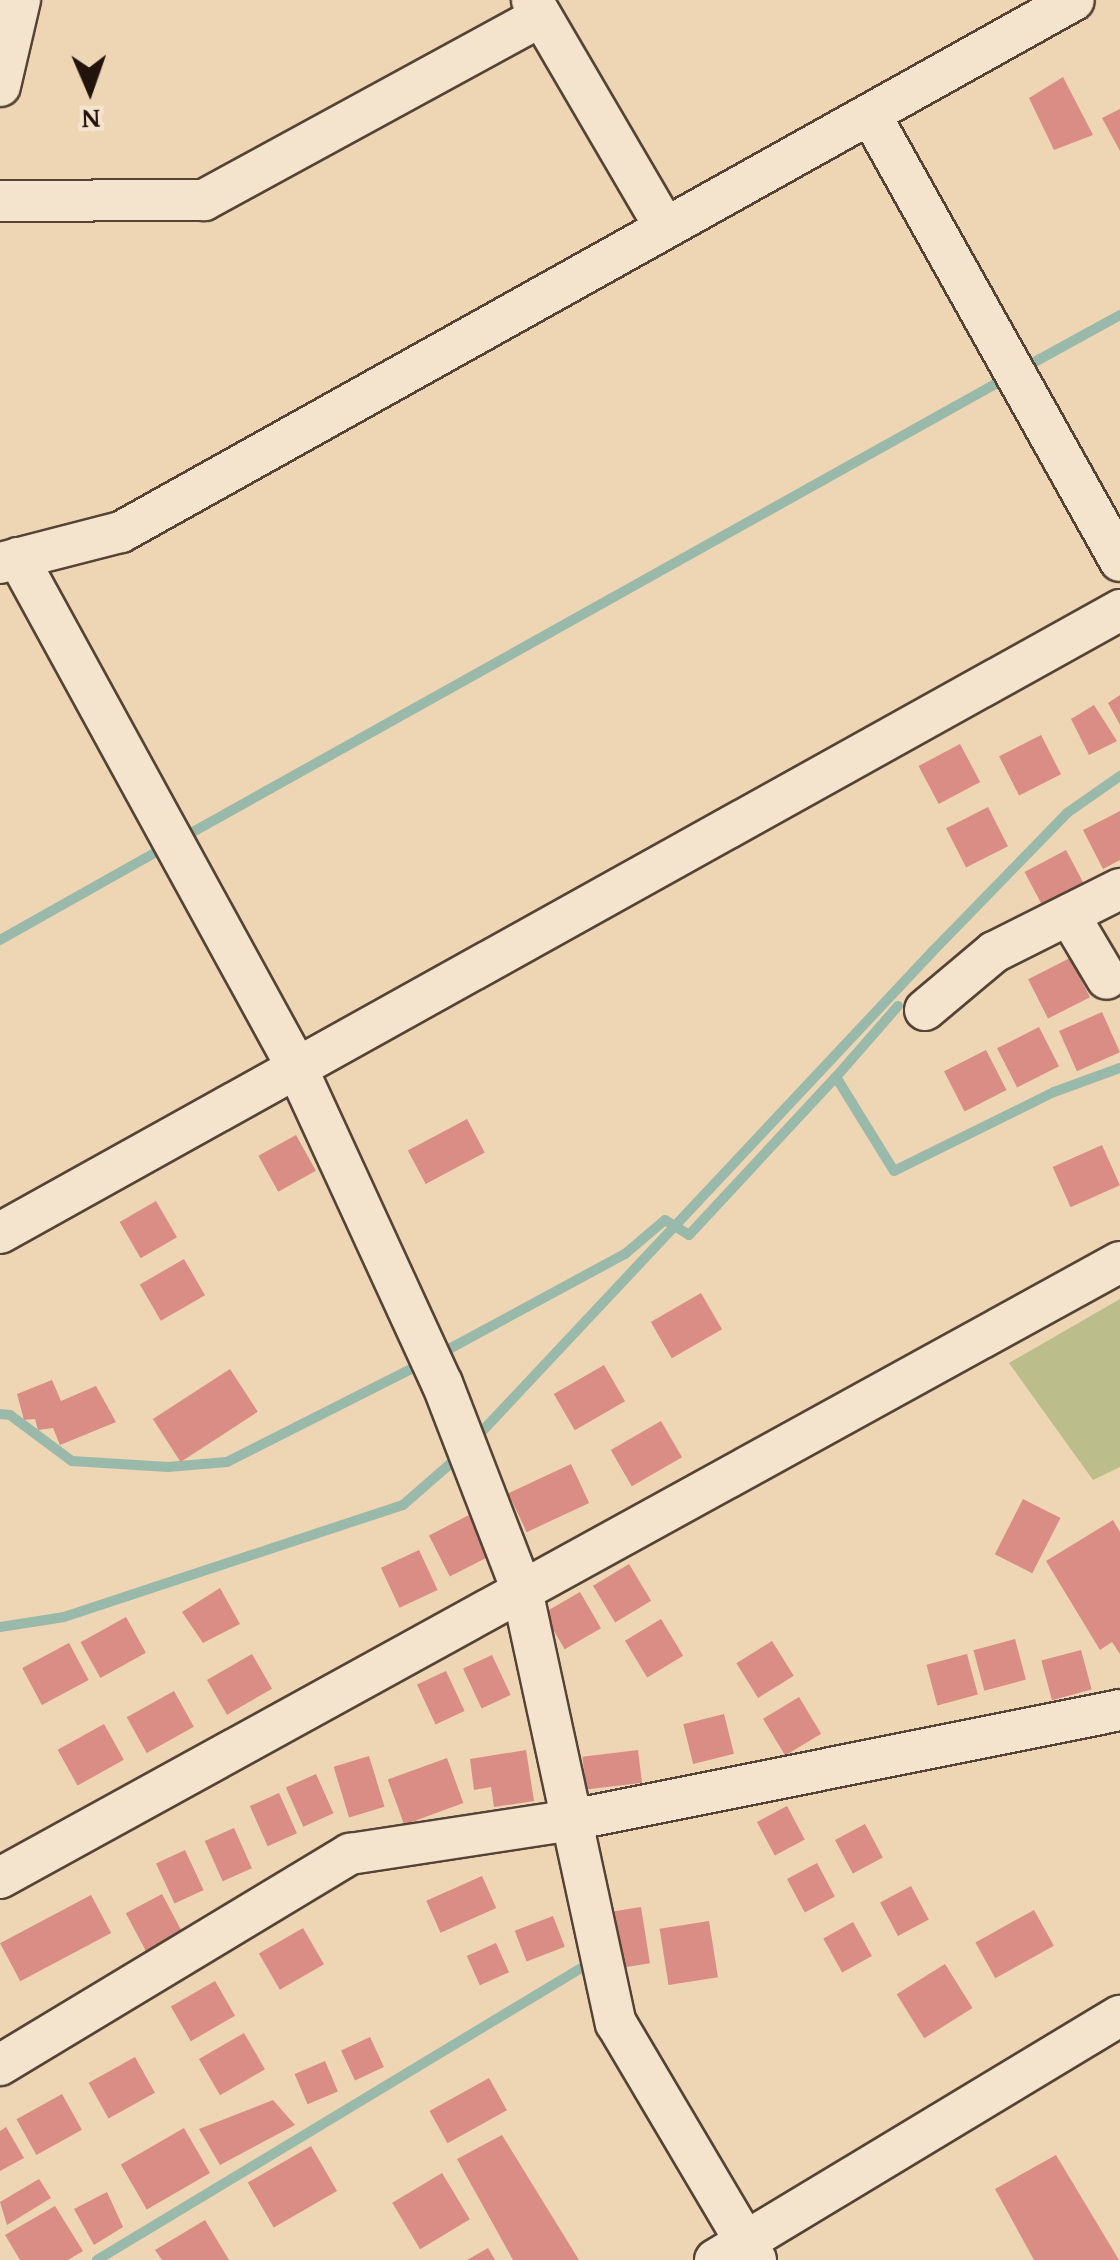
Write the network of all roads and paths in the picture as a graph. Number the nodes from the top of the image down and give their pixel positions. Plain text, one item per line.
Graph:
1 (20, 0) edge
2 (1074, 0) edge
3 (536, 8) edge
4 (0, 86) edge
5 (870, 114) junction
6 (0, 201) edge
7 (665, 228) junction
8 (9, 560) edge
9 (1120, 561) edge
10 (1120, 610) edge
11 (1120, 889) edge
12 (1069, 915) junction
13 (1107, 979) dead end
14 (925, 1010) dead end
15 (295, 1064) junction
16 (0, 1233) edge
17 (1120, 1262) edge
18 (522, 1590) junction
19 (1120, 1710) edge
20 (572, 1820) junction
21 (0, 1878) edge
22 (1120, 2016) edge
23 (0, 2065) edge
24 (739, 2254) edge

1 - 4 street
2 - 5 street
3 - 6 street
3 - 7 street
5 - 7 street
5 - 9 street
7 - 8 street
8 - 15 street
10 - 15 street
11 - 12 street
12 - 13 street
12 - 14 street
15 - 16 street
15 - 18 street
17 - 18 street
18 - 20 street
18 - 21 street
19 - 20 street
20 - 23 street
20 - 24 street
22 - 24 street

